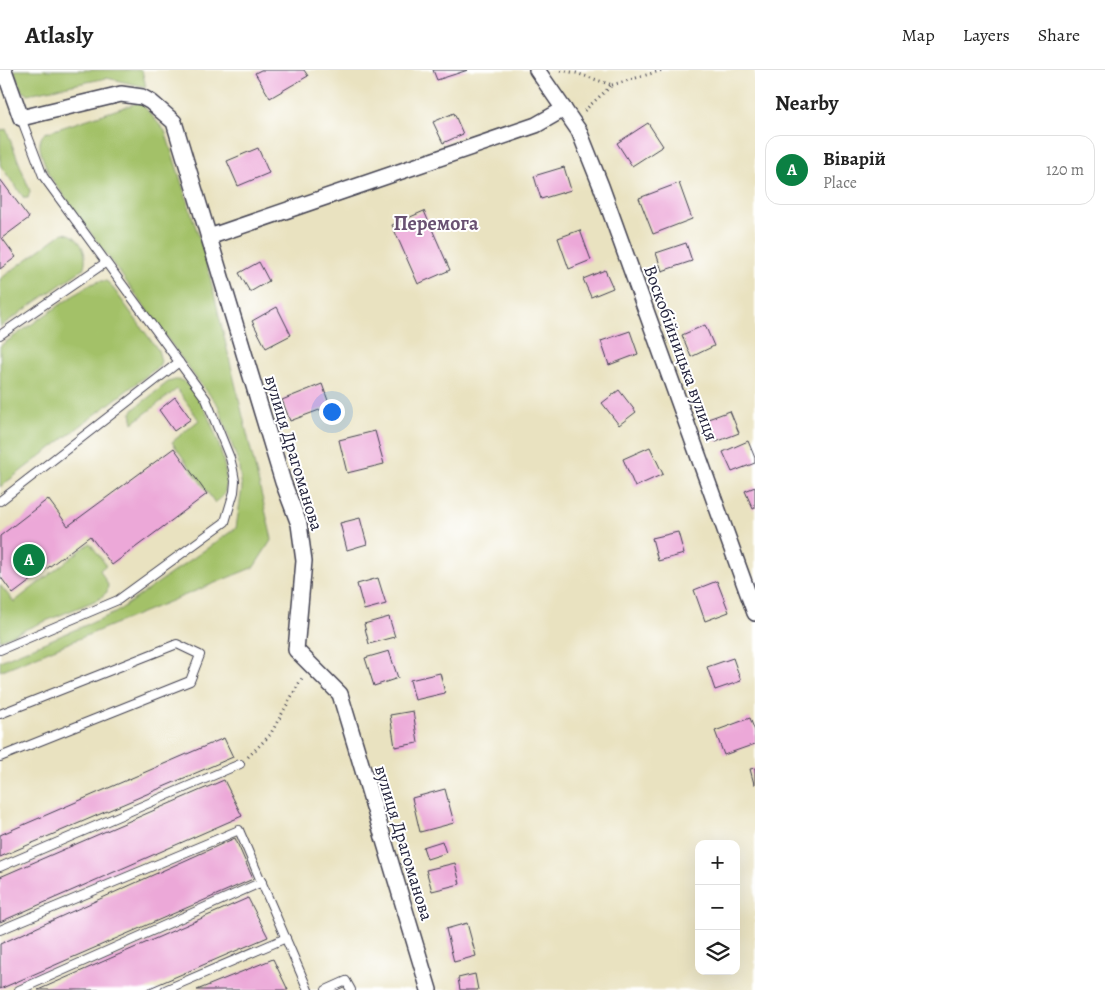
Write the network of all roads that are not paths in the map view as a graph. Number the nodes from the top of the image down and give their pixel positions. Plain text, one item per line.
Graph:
1 (4, 70) edge
2 (537, 70) edge
3 (568, 115) junction
4 (21, 118) junction
5 (209, 237) junction
6 (105, 263) junction
7 (0, 335) edge
8 (179, 362) junction
9 (0, 501) edge
10 (755, 613) edge
11 (0, 650) edge
12 (0, 714) edge
13 (0, 757) edge
14 (240, 764) road end
15 (0, 867) edge
16 (262, 882) junction
17 (0, 930) edge
18 (286, 938) junction
19 (18, 990) edge
20 (165, 990) edge
21 (308, 990) edge
22 (326, 990) edge
23 (350, 990) edge
24 (429, 990) edge

1 - 4 street
2 - 3 street, Воскобійницька вулиця
3 - 5 street
3 - 10 street, Воскобійницька вулиця
4 - 5 street, вулиця Драгоманова
4 - 6 lane
5 - 24 street, вулиця Драгоманова
6 - 7 lane
6 - 8 lane
8 - 9 lane
8 - 11 lane
12 - 13 lane
14 - 15 lane
16 - 17 lane
16 - 18 lane
16 - 19 lane
18 - 20 lane
18 - 21 lane
22 - 23 lane

